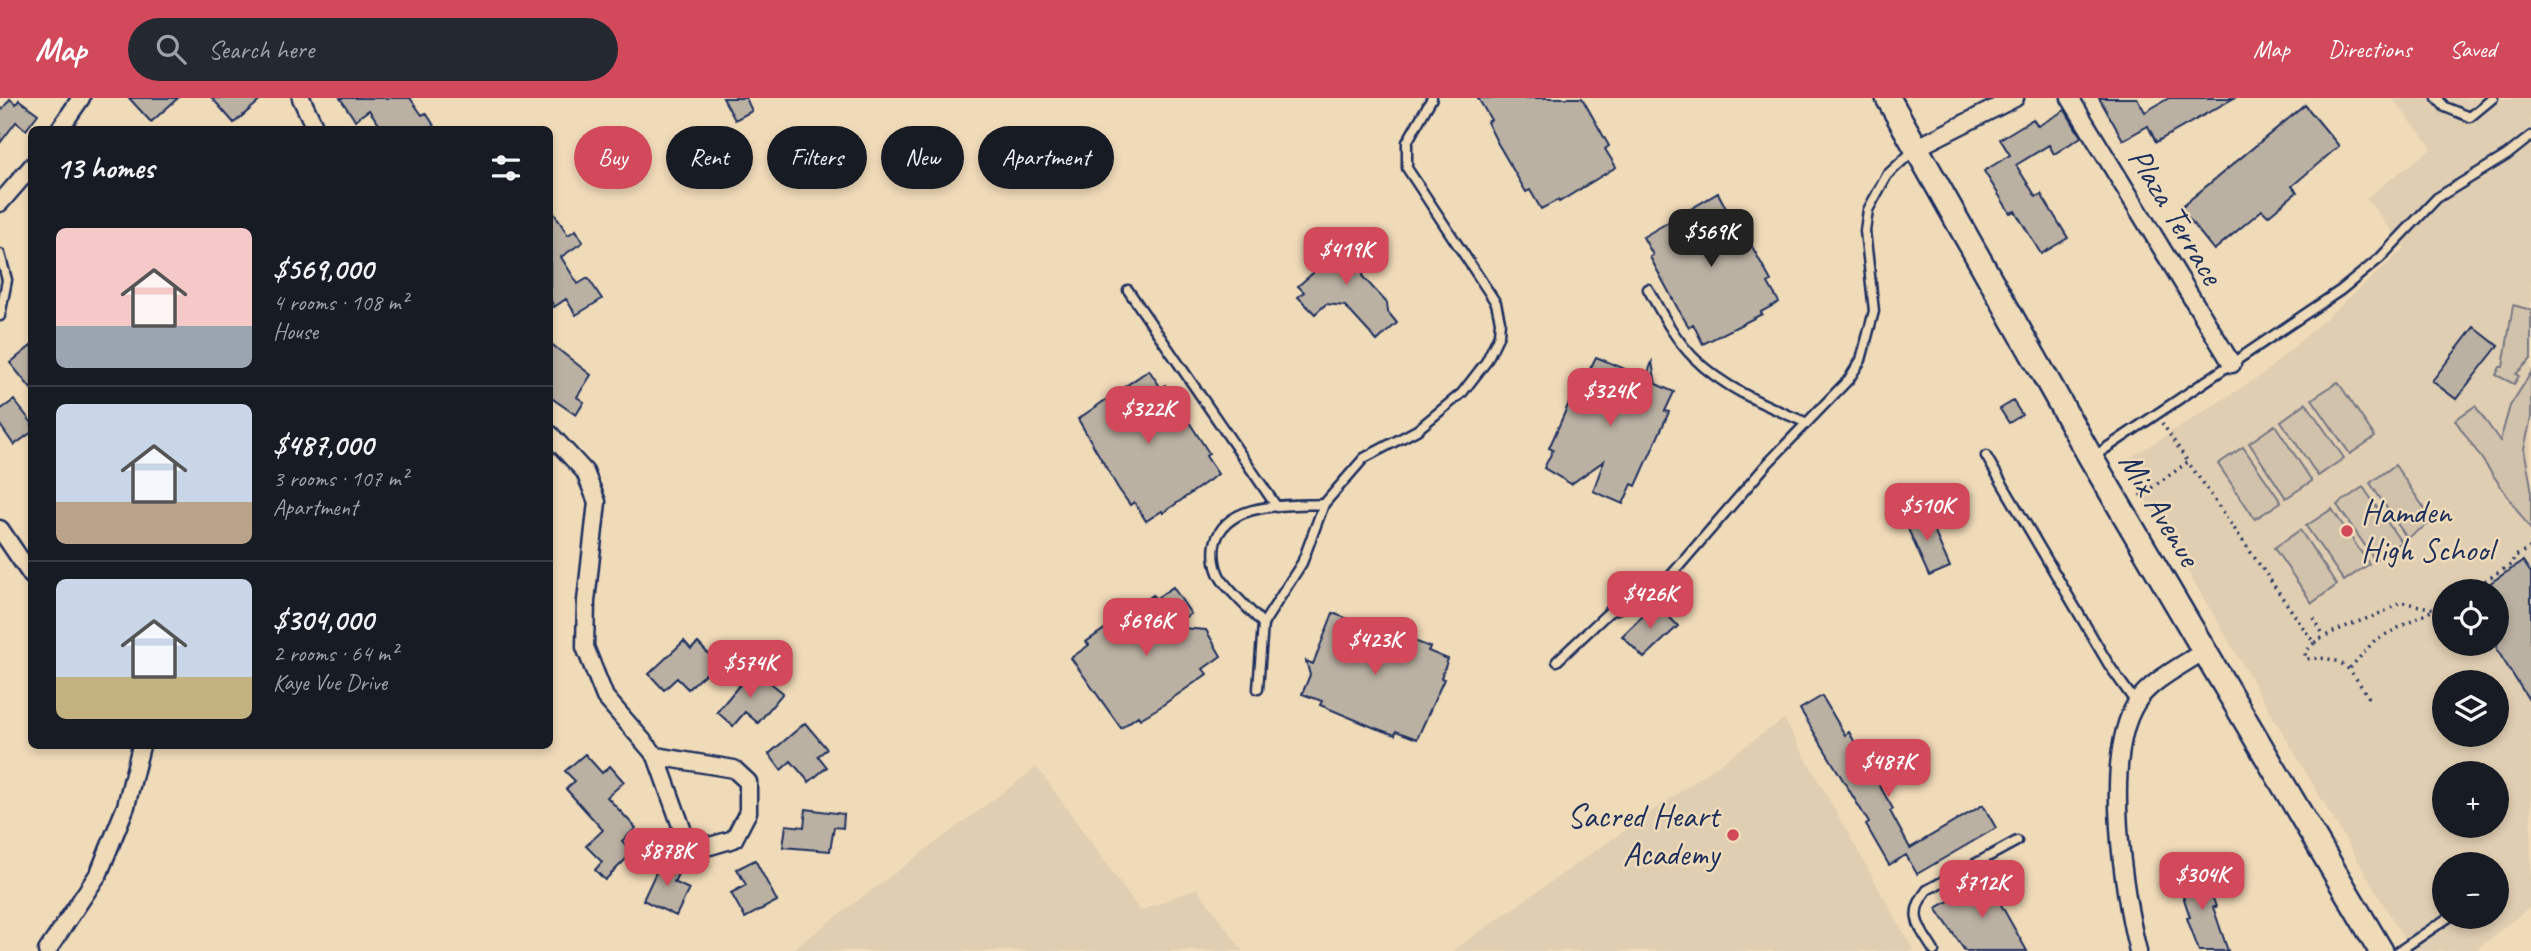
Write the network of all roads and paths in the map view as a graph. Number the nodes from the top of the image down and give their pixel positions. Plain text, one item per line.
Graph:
1 (81, 98) edge
2 (301, 98) edge
3 (1432, 98) edge
4 (1888, 98) edge
5 (2015, 98) edge
6 (2070, 98) edge
7 (2437, 98) edge
8 (2493, 98) edge
9 (62, 126) edge
10 (314, 126) edge
11 (2531, 135) edge
12 (1916, 148) junction
13 (28, 171) edge
14 (0, 203) edge
15 (0, 254) edge
16 (1648, 289) dead end
17 (1128, 290) dead end
18 (0, 316) edge
19 (2232, 364) junction
20 (2157, 415) junction
21 (1805, 422) junction
22 (553, 437) edge
23 (1986, 456) dead end
24 (2091, 458) junction
25 (2188, 463) junction
26 (2140, 496) dead end
27 (1324, 504) junction
28 (1277, 507) junction
29 (0, 529) edge
30 (2531, 547) edge
31 (28, 570) edge
32 (2488, 579) edge
33 (2432, 608) edge
34 (2432, 611) edge
35 (1263, 624) junction
36 (2302, 627) junction
37 (2324, 636) junction
38 (2314, 643) junction
39 (2205, 650) junction
40 (1557, 662) dead end
41 (2350, 668) junction
42 (1258, 689) dead end
43 (2369, 698) dead end
44 (2136, 703) junction
45 (140, 749) edge
46 (656, 756) junction
47 (2017, 841) dead end
48 (2432, 929) edge
49 (47, 951) edge
50 (1934, 951) edge
51 (2138, 951) edge
52 (2381, 951) edge
53 (2399, 951) edge

1 - 9 street
2 - 10 street
3 - 27 lane
4 - 12 street, Mix Avenue
5 - 12 street
6 - 19 street, Plaza Terrace
7 - 8 lane
11 - 19 lane
12 - 21 lane
12 - 24 street, Mix Avenue
13 - 14 street
15 - 18 lane
16 - 21 lane
17 - 28 lane
19 - 20 lane
20 - 24 lane
20 - 25 path
21 - 40 lane
22 - 46 street
23 - 44 lane
24 - 39 street, Mix Avenue
25 - 26 path
25 - 36 path
27 - 28 lane
27 - 35 lane
28 - 35 lane
29 - 31 street
30 - 32 path
33 - 37 path
34 - 41 path
35 - 42 lane
36 - 37 path
36 - 38 path
37 - 38 path
38 - 41 path
39 - 44 street
39 - 52 street, Mix Avenue
41 - 43 path
44 - 51 street
45 - 49 street
46 - 46 street
47 - 50 lane
48 - 53 lane

